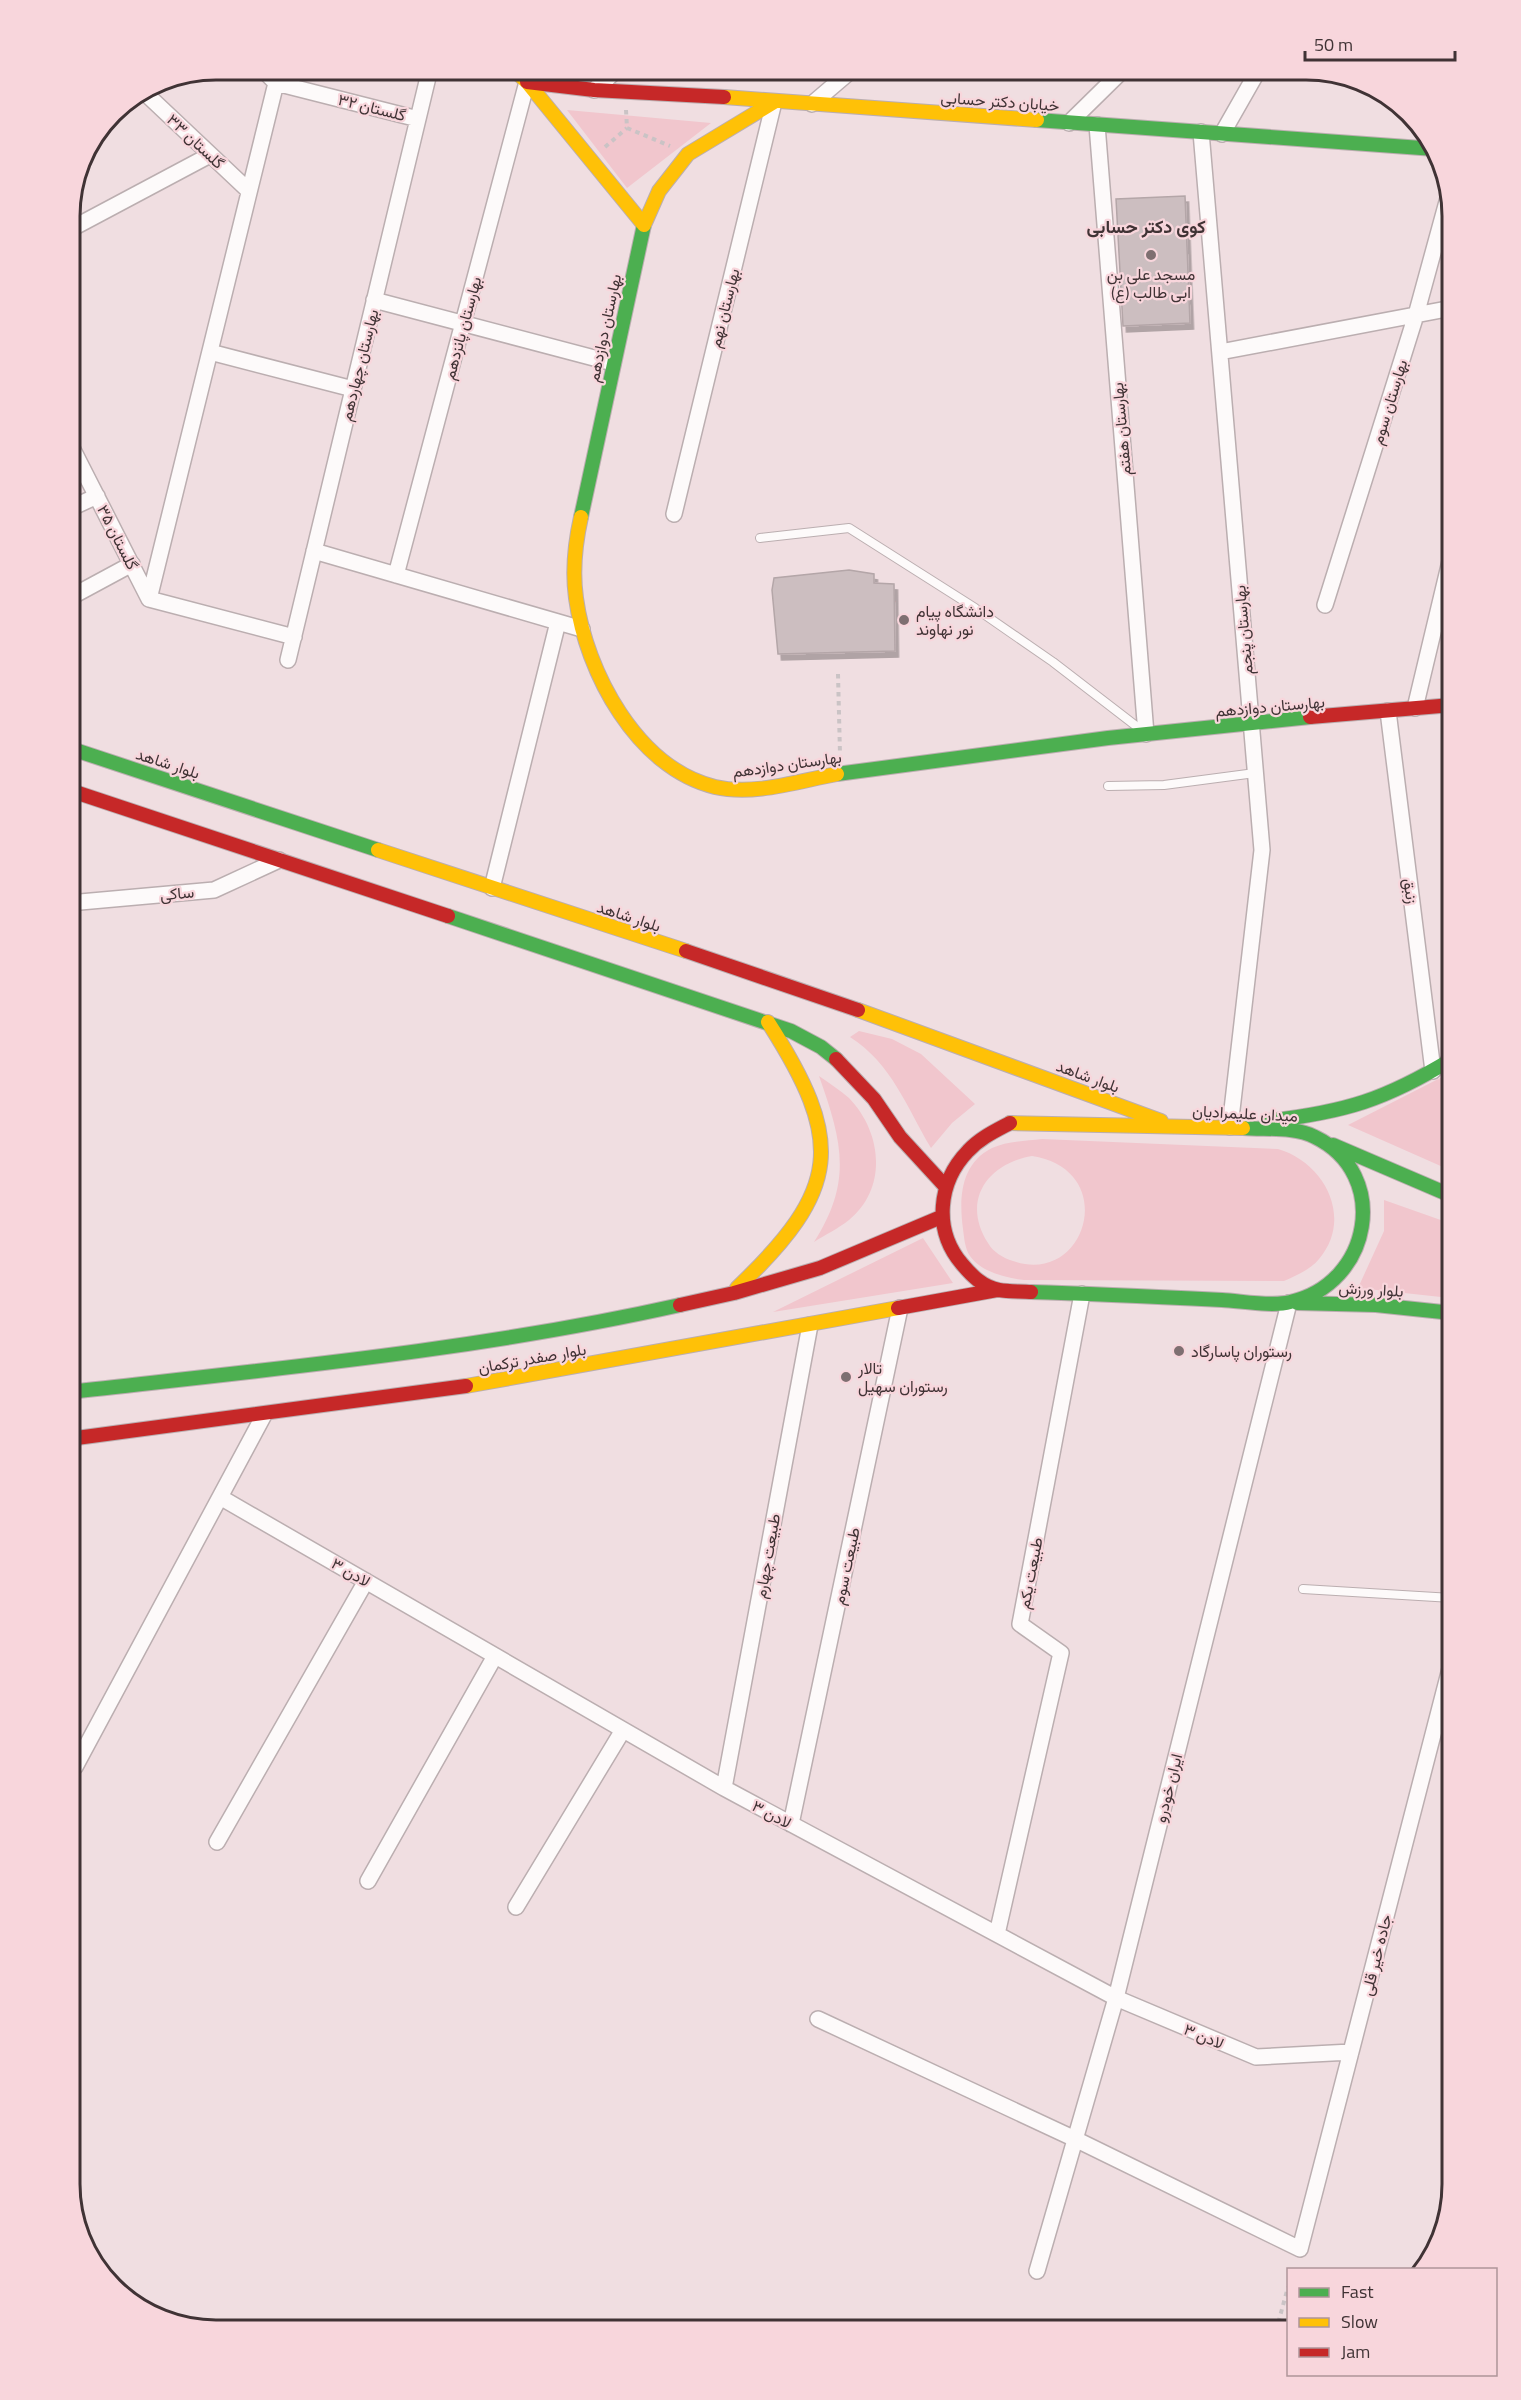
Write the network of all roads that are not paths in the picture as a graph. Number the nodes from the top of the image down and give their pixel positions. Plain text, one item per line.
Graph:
1 (273, 80) edge
2 (427, 80) edge
3 (605, 80) edge
4 (840, 80) edge
5 (1113, 80) edge
6 (1253, 80) edge
7 (527, 82) junction
8 (276, 83) junction
9 (594, 90) junction
10 (150, 97) edge
11 (774, 102) junction
12 (812, 104) junction
13 (418, 119) junction
14 (1069, 123) junction
15 (1097, 125) junction
16 (1201, 132) junction
17 (1222, 134) junction
18 (1423, 148) edge
19 (210, 155) junction
20 (249, 192) junction
21 (1442, 220) edge
22 (80, 222) edge
23 (644, 225) junction
24 (374, 300) junction
25 (1442, 310) edge
26 (1416, 315) junction
27 (462, 325) junction
28 (210, 352) junction
29 (1220, 352) junction
30 (613, 363) junction
31 (353, 389) junction
32 (80, 463) edge
33 (97, 496) junction
34 (80, 504) edge
35 (674, 514) dead end
36 (760, 538) dead end
37 (314, 551) junction
38 (132, 564) junction
39 (396, 575) junction
40 (80, 592) edge
41 (1442, 595) edge
42 (150, 599) junction
43 (1325, 605) dead end
44 (558, 622) junction
45 (582, 629) junction
46 (294, 636) junction
47 (288, 660) dead end
48 (1442, 706) edge
49 (1415, 708) junction
50 (1388, 711) junction
51 (1251, 724) junction
52 (1146, 734) junction
53 (80, 752) edge
54 (1256, 773) junction
55 (1108, 786) dead end
56 (80, 794) edge
57 (279, 860) junction
58 (492, 888) junction
59 (80, 902) edge
60 (768, 1022) junction
61 (1442, 1065) edge
62 (1433, 1071) junction
63 (1175, 1126) junction
64 (1230, 1127) junction
65 (1318, 1138) junction
66 (945, 1186) junction
67 (1442, 1192) edge
68 (941, 1217) junction
69 (997, 1290) junction
70 (730, 1293) junction
71 (1082, 1294) junction
72 (1289, 1303) junction
73 (900, 1308) junction
74 (1442, 1311) edge
75 (810, 1325) junction
76 (80, 1391) edge
77 (264, 1415) junction
78 (80, 1438) edge
79 (220, 1497) junction
80 (366, 1581) junction
81 (1303, 1588) dead end
82 (1442, 1597) edge
83 (495, 1656) junction
84 (1442, 1700) edge
85 (623, 1730) junction
86 (80, 1758) edge
87 (724, 1788) junction
88 (791, 1824) junction
89 (217, 1842) dead end
90 (368, 1881) dead end
91 (516, 1907) dead end
92 (997, 1934) junction
93 (1116, 1998) junction
94 (818, 2019) dead end
95 (1351, 2052) junction
96 (1076, 2139) junction
97 (1037, 2271) dead end

1 - 8 street
2 - 13 street, بهارستان چهاردهم
3 - 9 street
4 - 12 street
5 - 14 street
6 - 17 street
7 - 9 main road, خیابان دکتر حسابی
7 - 23 main road
7 - 27 street, بهارستان پانزدهم
8 - 13 street, گلستان ۳۲
8 - 20 street
9 - 11 main road, خیابان دکتر حسابی
10 - 19 street, گلستان ۳۳
11 - 12 main road, خیابان دکتر حسابی
11 - 23 main road, بهارستان دوازدهم
11 - 35 street, بهارستان نهم
12 - 14 main road, خیابان دکتر حسابی
13 - 24 street, بهارستان چهاردهم
14 - 15 main road, خیابان دکتر حسابی
15 - 16 main road, خیابان دکتر حسابی
15 - 52 street, بهارستان هفتم
16 - 17 main road, خیابان دکتر حسابی
16 - 29 street, بهارستان پنجم
17 - 18 main road, خیابان دکتر حسابی
19 - 20 street, گلستان ۳۳
19 - 22 street
20 - 28 street
21 - 26 street, بهارستان سوم
23 - 30 main road, بهارستان دوازدهم
24 - 27 street
24 - 31 street, بهارستان چهاردهم
25 - 26 street
26 - 29 street
26 - 43 street, بهارستان سوم
27 - 30 street
27 - 39 street, بهارستان پانزدهم
28 - 31 street
28 - 42 street
29 - 51 street, بهارستان پنجم
30 - 45 main road, بهارستان دوازدهم
31 - 37 street, بهارستان چهاردهم
32 - 33 street, گلستان ۳۵
33 - 34 street
33 - 38 street, گلستان ۳۵
36 - 52 lane
37 - 39 street
37 - 46 street, بهارستان چهاردهم
38 - 40 street
38 - 42 street, گلستان ۳۵
39 - 44 street
41 - 49 street
42 - 46 street
44 - 45 street
44 - 58 street
45 - 52 main road, بهارستان دوازدهم
46 - 47 street, بهارستان چهاردهم
48 - 49 main road, بهارستان دوازدهم
49 - 50 main road, بهارستان دوازدهم
50 - 51 main road, بهارستان دوازدهم
50 - 62 street, زنبق
51 - 52 main road, بهارستان دوازدهم
51 - 54 street, بهارستان پنجم
53 - 58 main road, بلوار شاهد
54 - 55 lane
54 - 64 street, بهارستان پنجم
56 - 57 main road
57 - 59 street, ساکی
57 - 60 main road
58 - 63 main road, بلوار شاهد
60 - 66 main road
60 - 70 main road
61 - 62 main road
62 - 64 main road
63 - 64 main road, میدان علیمرادیان
63 - 66 main road, میدان علیمرادیان
64 - 65 main road, میدان علیمرادیان
65 - 67 main road
65 - 72 main road, میدان علیمرادیان
66 - 68 main road, میدان علیمرادیان
68 - 69 main road, میدان علیمرادیان
68 - 70 main road, بلوار صفدر ترکمان
69 - 71 main road, میدان علیمرادیان
69 - 73 main road, بلوار صفدر ترکمان
70 - 76 main road, بلوار صفدر ترکمان
71 - 72 main road, میدان علیمرادیان
71 - 92 street, طبیعت یکم
72 - 74 main road, بلوار ورزش
72 - 93 street, ایران خودرو
73 - 75 main road, بلوار صفدر ترکمان
73 - 88 street, طبیعت سوم
75 - 77 main road, بلوار صفدر ترکمان
75 - 87 street, طبیعت چهارم
77 - 78 main road, بلوار صفدر ترکمان
77 - 79 street
79 - 80 street, لادن ۳
79 - 86 street
80 - 83 street, لادن ۳
80 - 89 street
81 - 82 lane
83 - 85 street, لادن ۳
83 - 90 street
84 - 95 street, جاده خیر قلی
85 - 87 street, لادن ۳
85 - 91 street
87 - 88 street, لادن ۳
88 - 92 street, لادن ۳
92 - 93 street, لادن ۳
93 - 95 street, لادن ۳
93 - 96 street, ایران خودرو
94 - 96 street
95 - 96 street, جاده خیر قلی
96 - 97 street, ایران خودرو

